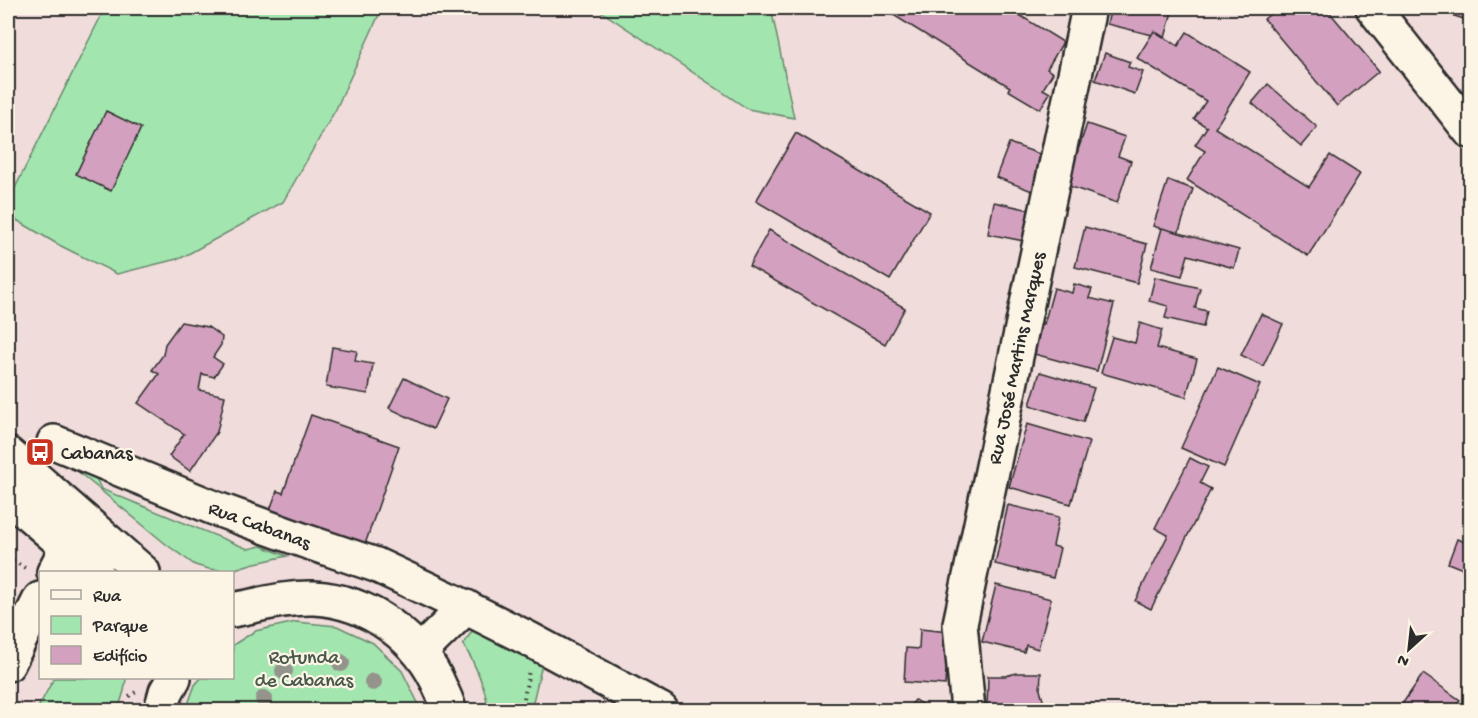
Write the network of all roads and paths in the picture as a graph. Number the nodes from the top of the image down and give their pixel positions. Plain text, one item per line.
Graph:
1 (1089, 8) edge
2 (1373, 8) edge
3 (1470, 131) edge
4 (54, 442) dead end
5 (8, 454) edge
6 (8, 496) edge
7 (8, 558) edge
8 (43, 571) edge
9 (47, 571) edge
10 (141, 571) edge
11 (39, 593) edge
12 (466, 607) junction
13 (240, 611) edge
14 (545, 648) junction
15 (420, 652) junction
16 (8, 664) edge
17 (449, 711) edge
18 (522, 711) edge
19 (661, 711) edge
20 (968, 711) edge

1 - 20 street, Rua José Martins Marques
2 - 3 street
4 - 12 street, Rua Cabanas
5 - 10 street
6 - 9 street
7 - 8 path
11 - 16 street
12 - 14 street, Rua Cabanas
12 - 15 street
13 - 15 street
14 - 18 path
14 - 19 street, Rua Cabanas
15 - 17 street

